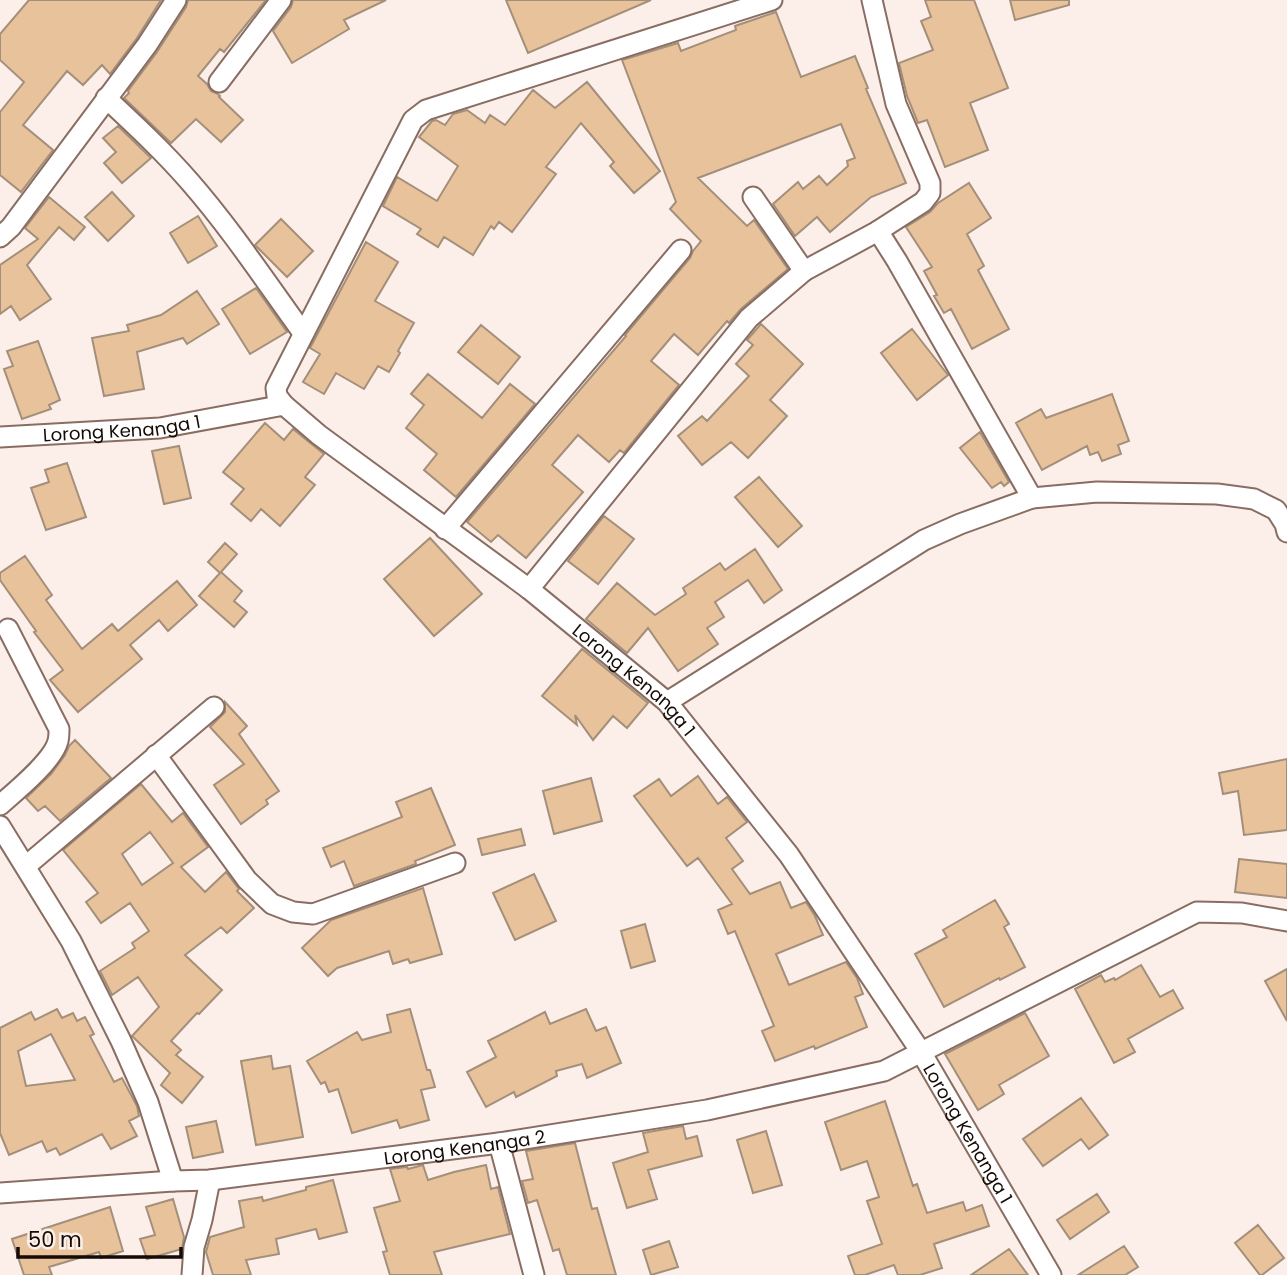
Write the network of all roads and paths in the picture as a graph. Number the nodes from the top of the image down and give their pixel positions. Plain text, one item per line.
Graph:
1 (176, 0) edge
2 (281, 0) edge
3 (772, 0) edge
4 (872, 0) edge
5 (219, 82) dead end
6 (106, 98) junction
7 (753, 197) dead end
8 (878, 231) junction
9 (0, 237) edge
10 (681, 250) dead end
11 (804, 271) junction
12 (303, 333) junction
13 (284, 405) junction
14 (0, 437) edge
15 (1032, 498) junction
16 (445, 529) junction
17 (1287, 532) edge
18 (528, 589) junction
19 (8, 629) dead end
20 (667, 702) junction
21 (214, 707) dead end
22 (156, 755) junction
23 (0, 805) edge
24 (0, 826) edge
25 (454, 863) dead end
26 (26, 866) junction
27 (1287, 921) edge
28 (921, 1052) junction
29 (499, 1143) junction
30 (210, 1180) junction
31 (173, 1181) junction
32 (0, 1193) edge
33 (192, 1275) edge
34 (534, 1275) edge
35 (1051, 1275) edge

1 - 6 street
2 - 5 street
3 - 12 street
4 - 8 street
6 - 9 street
6 - 12 street
7 - 11 street
8 - 11 street
8 - 15 street
10 - 16 street
11 - 18 street
12 - 13 street
13 - 14 street, Lorong Kenanga 1
13 - 16 street, Lorong Kenanga 1
15 - 17 street
15 - 20 street
16 - 18 street, Lorong Kenanga 1
18 - 20 street, Lorong Kenanga 1
19 - 23 street
20 - 28 street, Lorong Kenanga 1
21 - 22 street
22 - 25 street
22 - 26 street
24 - 26 street
26 - 31 street
27 - 28 street, Lorong Kenanga 2
28 - 29 street, Lorong Kenanga 2
28 - 35 street, Lorong Kenanga 1
29 - 30 street, Lorong Kenanga 2
29 - 34 street
30 - 31 street, Lorong Kenanga 2
30 - 33 street
31 - 32 street, Lorong Kenanga 2

